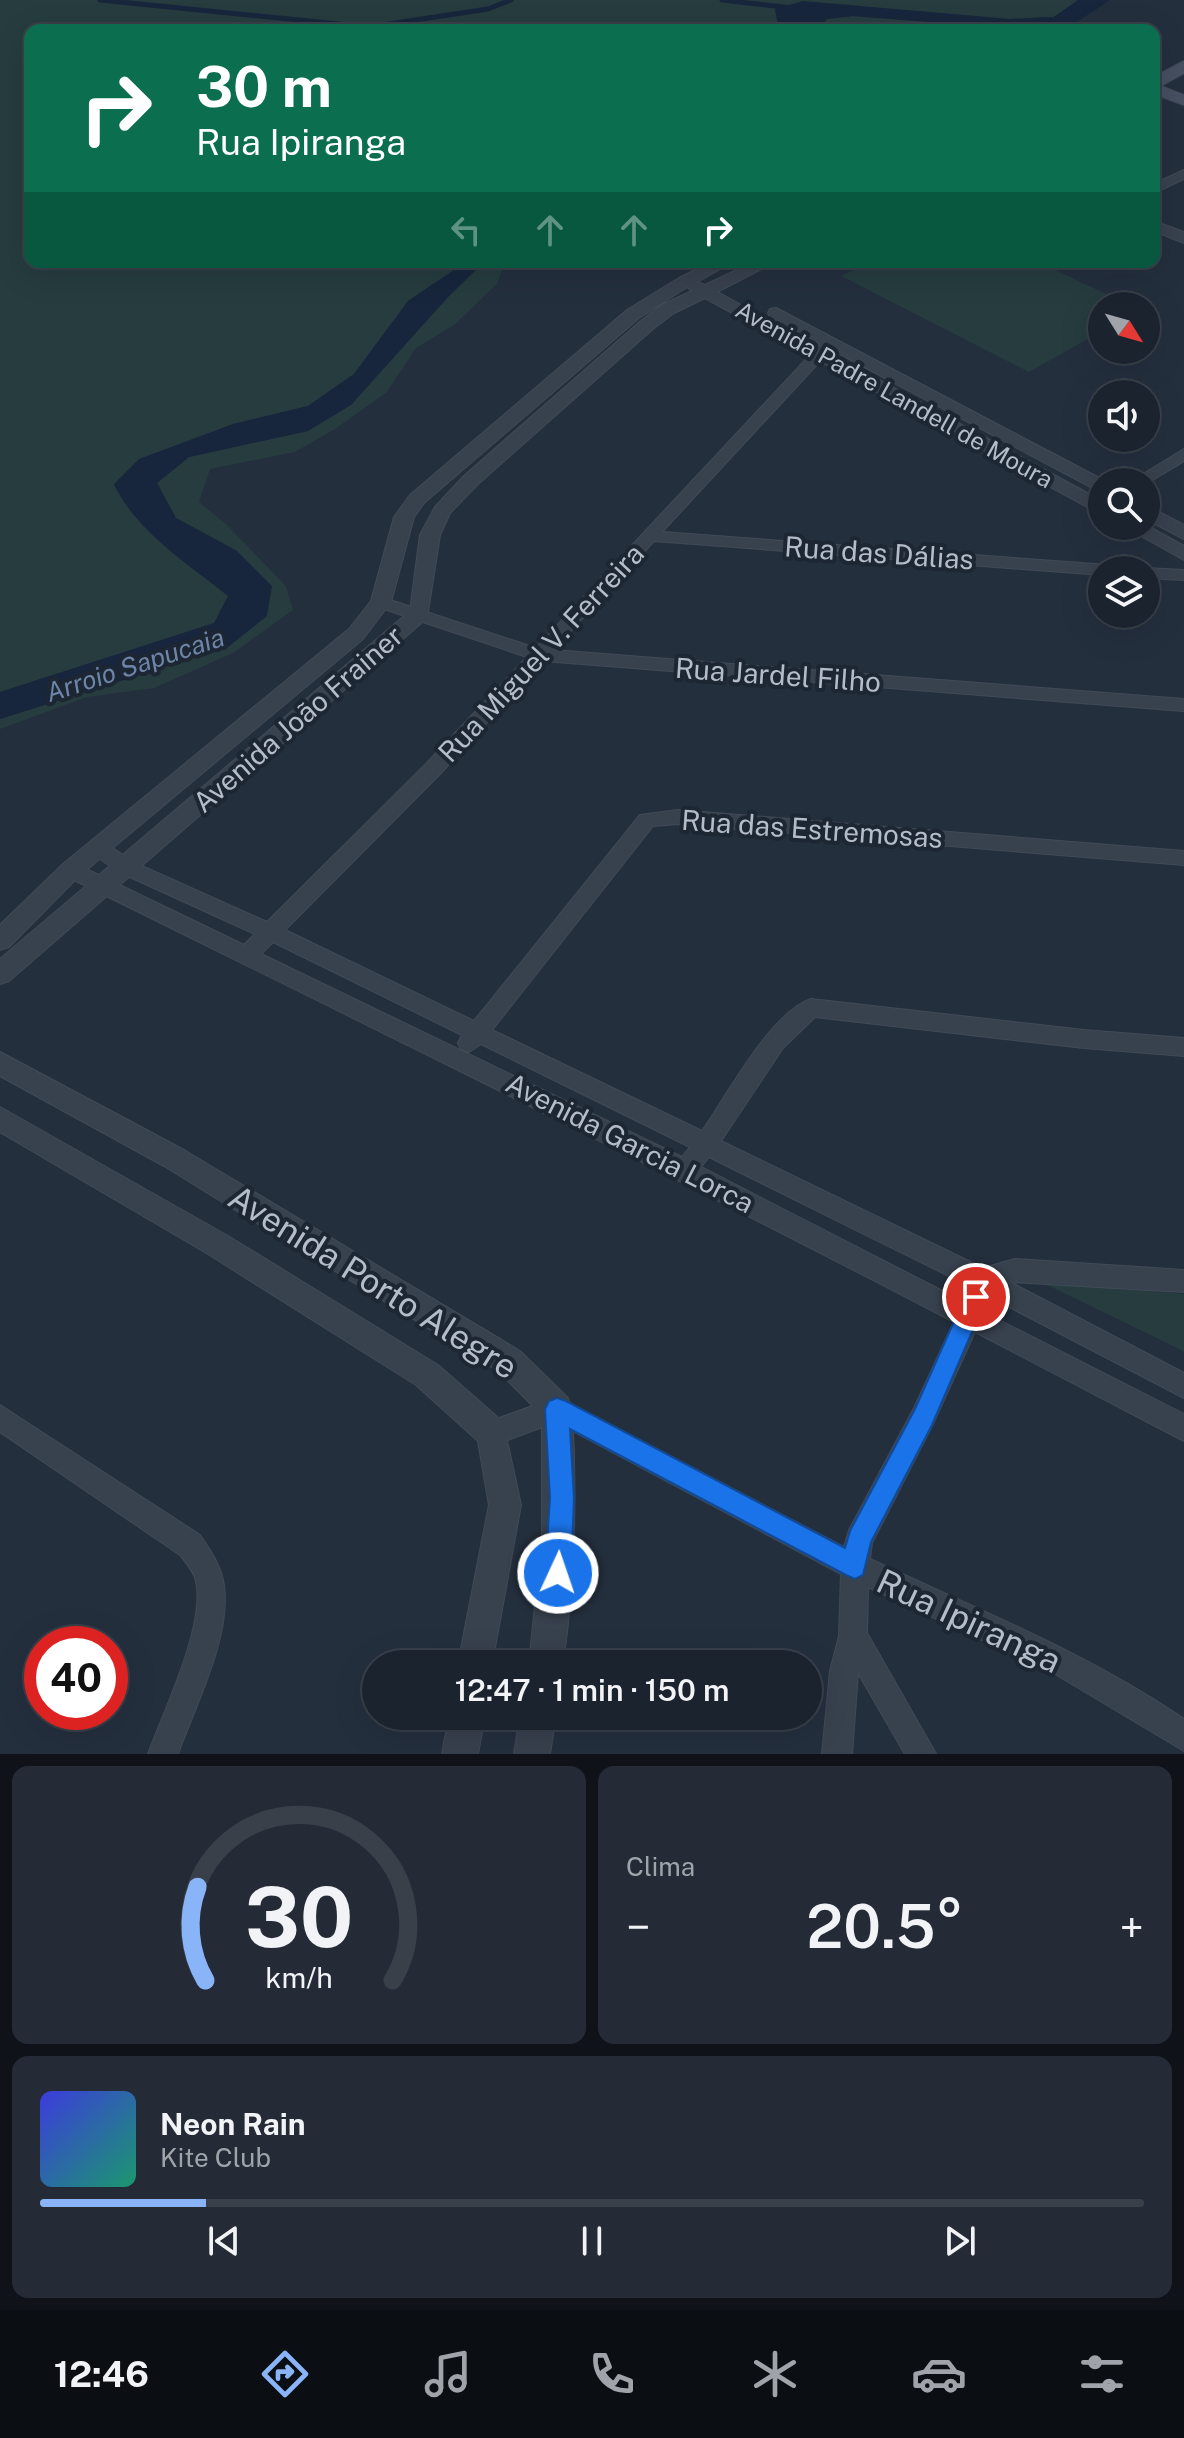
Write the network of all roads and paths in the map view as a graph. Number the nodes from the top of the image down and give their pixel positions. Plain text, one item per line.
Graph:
1 (1182, 68) edge
2 (1160, 79) edge
3 (1160, 82) edge
4 (1160, 84) edge
5 (1184, 88) edge
6 (1184, 100) edge
7 (1184, 174) edge
8 (1160, 186) edge
9 (1160, 228) edge
10 (1184, 238) edge
11 (1160, 241) edge
12 (1184, 251) edge
13 (746, 268) edge
14 (714, 277) edge
15 (825, 349) junction
16 (1184, 454) edge
17 (1160, 469) edge
18 (1088, 480) edge
19 (1088, 500) edge
20 (1160, 519) edge
21 (1184, 533) edge
22 (648, 536) junction
23 (1158, 540) edge
24 (1184, 554) edge
25 (1088, 568) edge
26 (1160, 574) edge
27 (1184, 575) edge
28 (381, 602) junction
29 (420, 613) junction
30 (539, 655) junction
31 (1184, 705) edge
32 (97, 847) junction
33 (1184, 858) edge
34 (126, 867) junction
35 (71, 870) junction
36 (101, 886) junction
37 (268, 931) junction
38 (0, 940) edge
39 (245, 957) junction
40 (0, 974) edge
41 (477, 1032) junction
42 (1184, 1047) edge
43 (457, 1057) junction
44 (0, 1063) edge
45 (0, 1118) edge
46 (708, 1145) junction
47 (685, 1170) junction
48 (981, 1280) junction
49 (1184, 1281) edge
50 (970, 1315) junction
51 (1184, 1386) edge
52 (557, 1409) junction
53 (0, 1417) edge
54 (1184, 1428) edge
55 (492, 1433) junction
56 (855, 1566) junction
57 (853, 1636) junction
58 (478, 1650) edge
59 (548, 1650) edge
60 (464, 1730) edge
61 (536, 1730) edge
62 (1184, 1736) edge
63 (163, 1754) edge
64 (460, 1754) edge
65 (532, 1754) edge
66 (837, 1754) edge
67 (921, 1754) edge

1 - 2 main road
3 - 5 main road
4 - 6 main road
7 - 8 street
9 - 10 street
11 - 12 street
13 - 14 street, Avenida João Frainer
14 - 15 street, Avenida Padre Landell de Moura
14 - 28 street, Avenida João Frainer
14 - 29 street, Avenida João Frainer
15 - 18 street, Avenida Padre Landell de Moura
15 - 19 street, Avenida Padre Landell de Moura
15 - 22 street, Rua Miguel V. Ferreira
16 - 17 street
20 - 21 street
22 - 25 street, Rua das Dálias
22 - 30 street, Rua Miguel V. Ferreira
23 - 24 street
26 - 27 street
28 - 29 street, Rua Jardel Filho
28 - 32 street, Avenida João Frainer
29 - 30 street, Rua Jardel Filho
29 - 34 street, Avenida João Frainer
30 - 31 street, Rua Jardel Filho
30 - 37 street, Rua Miguel V. Ferreira
32 - 34 street, Avenida Garcia Lorca
32 - 35 street, Avenida João Frainer
33 - 41 street, Rua das Estremosas
34 - 36 street, Avenida João Frainer
34 - 37 street, Avenida Garcia Lorca
35 - 36 street, Avenida Garcia Lorca
35 - 38 street, Avenida João Frainer
36 - 39 street, Avenida Garcia Lorca
36 - 40 street, Avenida João Frainer
37 - 39 street, Rua Miguel V. Ferreira
37 - 41 street, Avenida Garcia Lorca
39 - 43 street, Avenida Garcia Lorca
41 - 43 street, Rua das Estremosas
41 - 46 street, Avenida Garcia Lorca
42 - 46 street
43 - 47 street, Avenida Garcia Lorca
44 - 52 street, Avenida Porto Alegre
45 - 55 street, Avenida Porto Alegre
46 - 47 street
46 - 48 street, Avenida Garcia Lorca
47 - 50 street, Avenida Garcia Lorca
48 - 49 street
48 - 50 street
48 - 51 street, Avenida Garcia Lorca
50 - 54 street, Avenida Garcia Lorca
50 - 56 street
52 - 55 street
52 - 56 street, Rua Ipiranga
52 - 59 street
53 - 63 street
55 - 58 street
56 - 57 street
56 - 62 street, Rua Ipiranga
57 - 66 street
57 - 67 street
60 - 64 street
61 - 65 street

